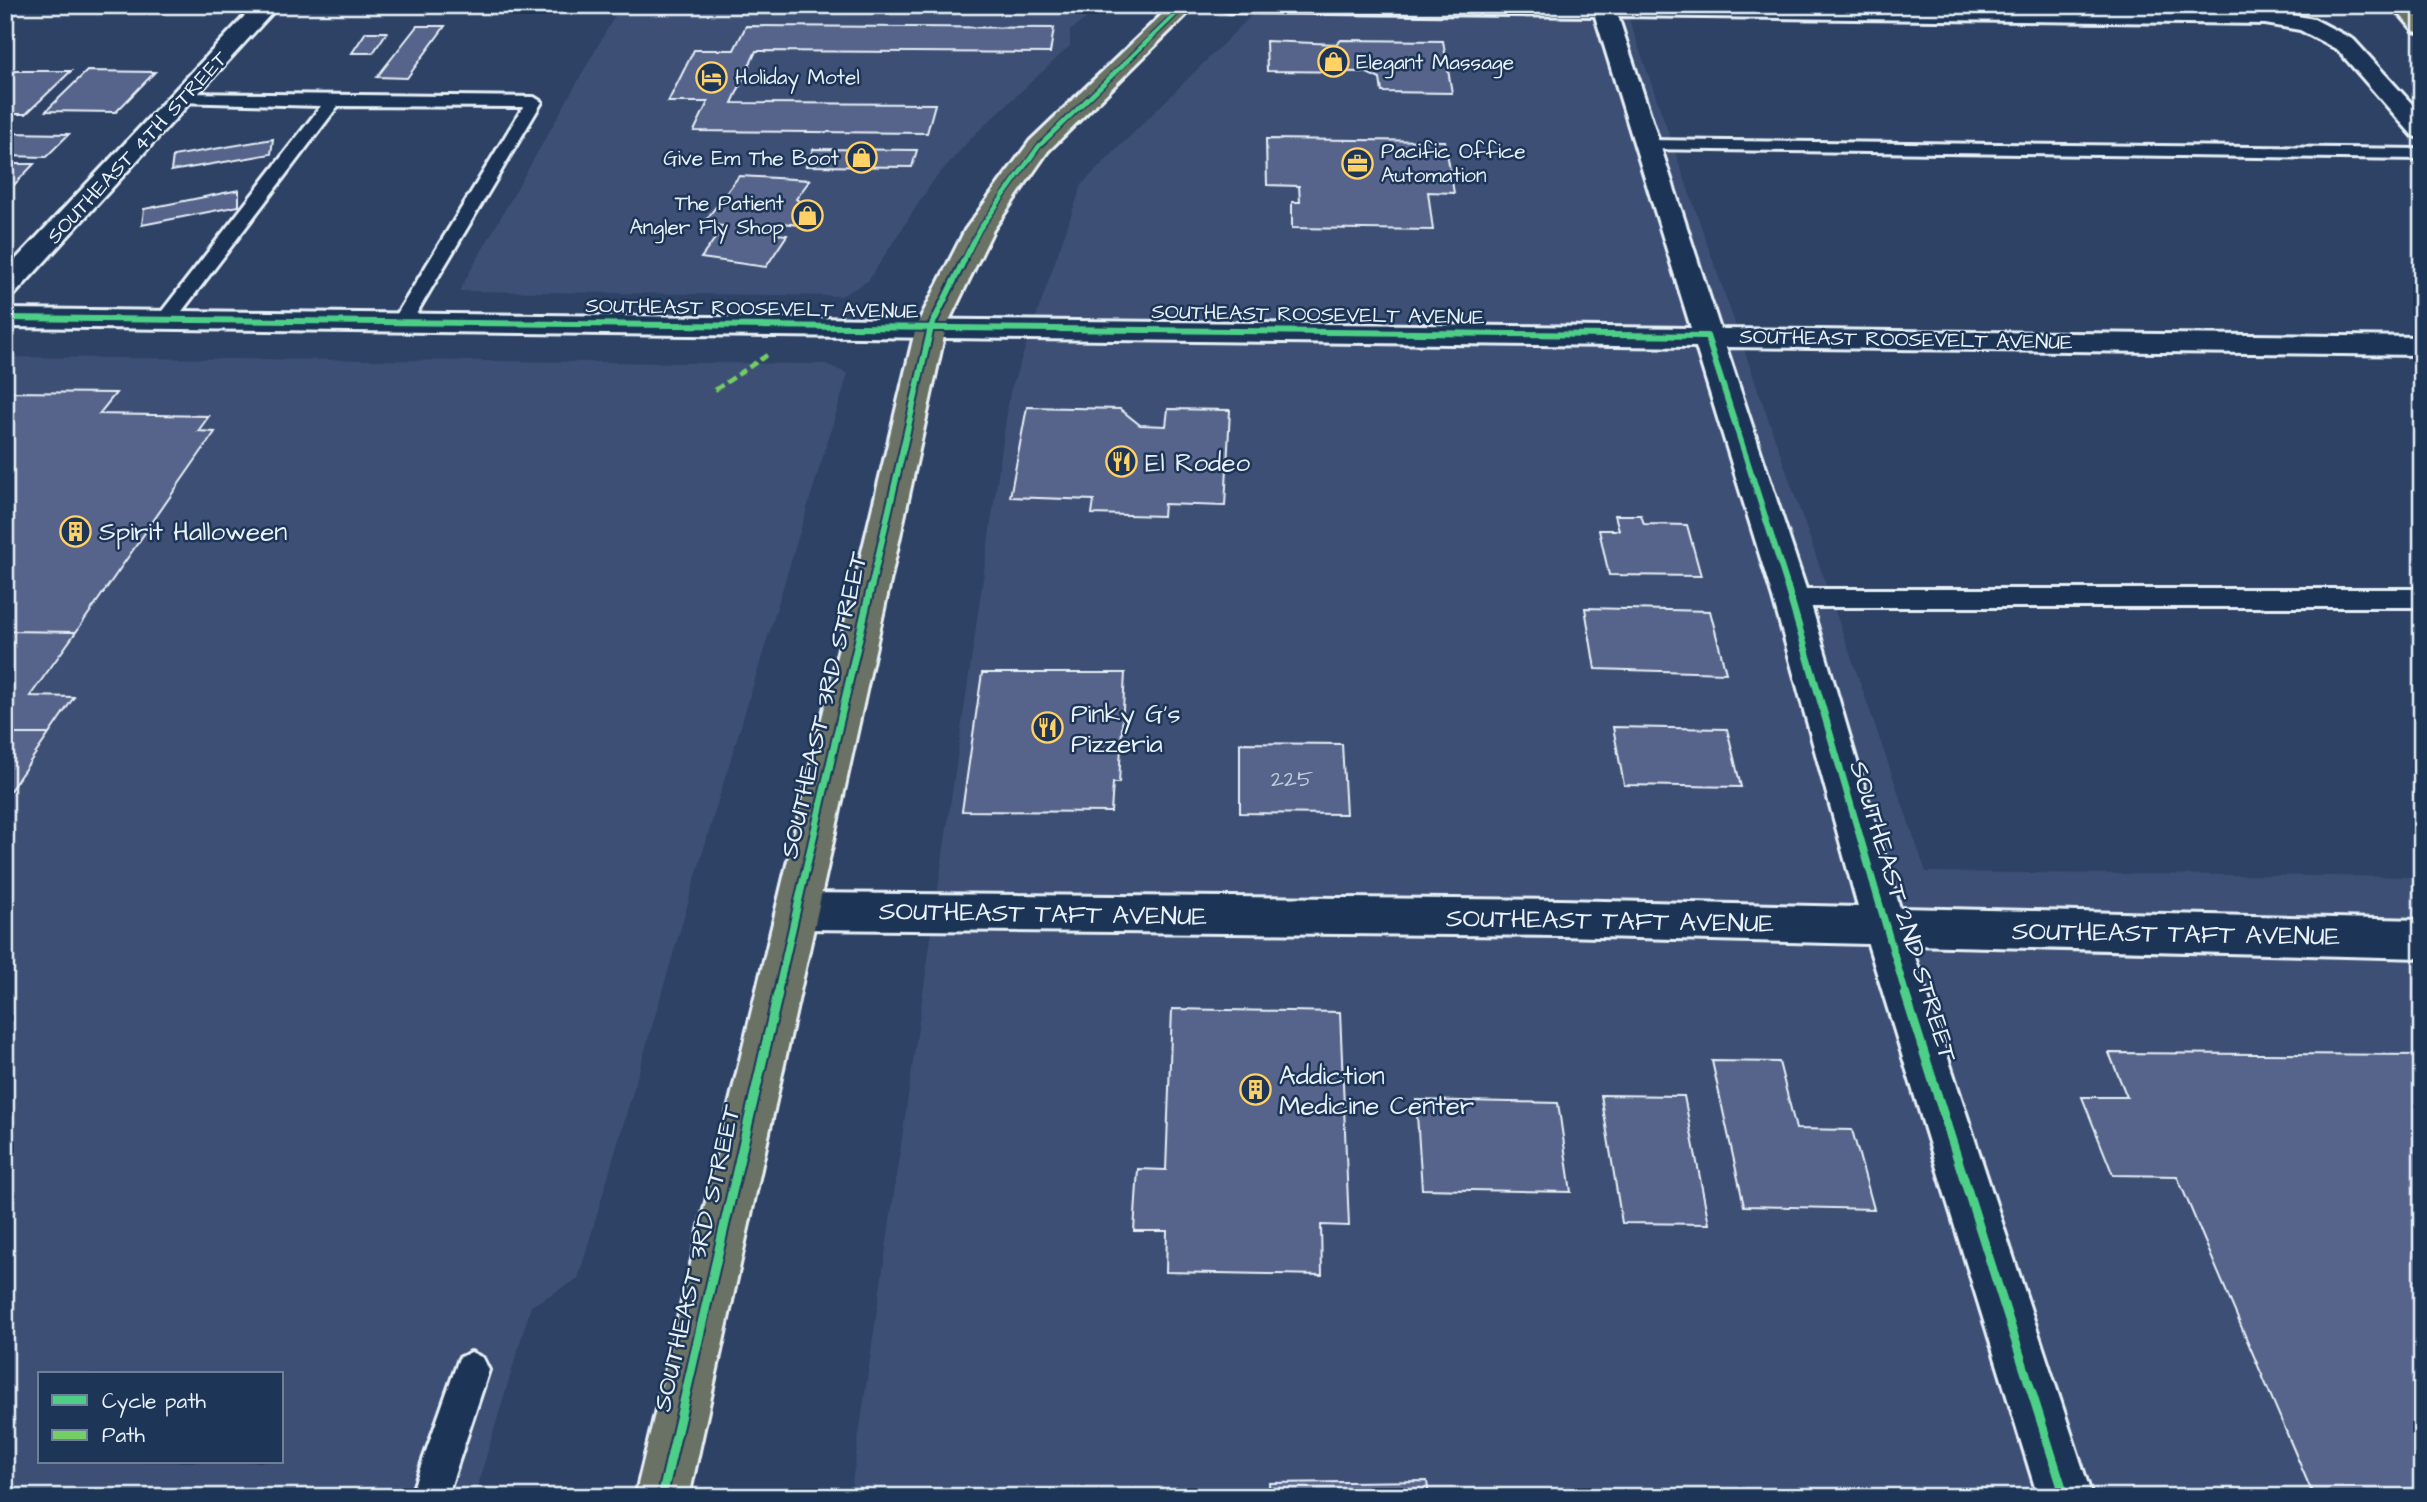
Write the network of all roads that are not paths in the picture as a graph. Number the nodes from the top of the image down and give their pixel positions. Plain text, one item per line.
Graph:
1 (268, 5) edge
2 (1185, 5) edge
3 (1230, 5) edge
4 (2403, 5) edge
5 (1603, 6) edge
6 (2422, 26) edge
7 (182, 98) junction
8 (333, 101) junction
9 (2422, 131) edge
10 (1647, 145) junction
11 (2422, 154) edge
12 (5, 288) edge
13 (5, 318) edge
14 (166, 319) junction
15 (402, 322) junction
16 (931, 327) junction
17 (1707, 336) junction
18 (2422, 346) edge
19 (1791, 598) junction
20 (2422, 598) edge
21 (797, 911) junction
22 (1884, 926) junction
23 (2422, 939) edge
24 (471, 1370) dead end
25 (428, 1497) edge
26 (662, 1497) edge
27 (2065, 1497) edge

1 - 7 street, SOUTHEAST 4TH STREET
2 - 16 main road, SOUTHEAST 3RD STREET
3 - 5 street
4 - 6 main road
5 - 9 street
5 - 10 street, SOUTHEAST 2ND STREET
7 - 8 lane
7 - 12 street, SOUTHEAST 4TH STREET
8 - 14 lane
8 - 15 lane
10 - 11 lane
10 - 17 street, SOUTHEAST 2ND STREET
13 - 14 street, SOUTHEAST ROOSEVELT AVENUE
14 - 15 street, SOUTHEAST ROOSEVELT AVENUE
15 - 16 street, SOUTHEAST ROOSEVELT AVENUE
16 - 17 street, SOUTHEAST ROOSEVELT AVENUE
16 - 21 main road, SOUTHEAST 3RD STREET
17 - 18 street, SOUTHEAST ROOSEVELT AVENUE
17 - 19 street, SOUTHEAST 2ND STREET
19 - 20 lane
19 - 22 street, SOUTHEAST 2ND STREET
21 - 22 street, SOUTHEAST TAFT AVENUE
21 - 26 main road, SOUTHEAST 3RD STREET
22 - 23 street, SOUTHEAST TAFT AVENUE
22 - 27 street, SOUTHEAST 2ND STREET
24 - 25 lane

